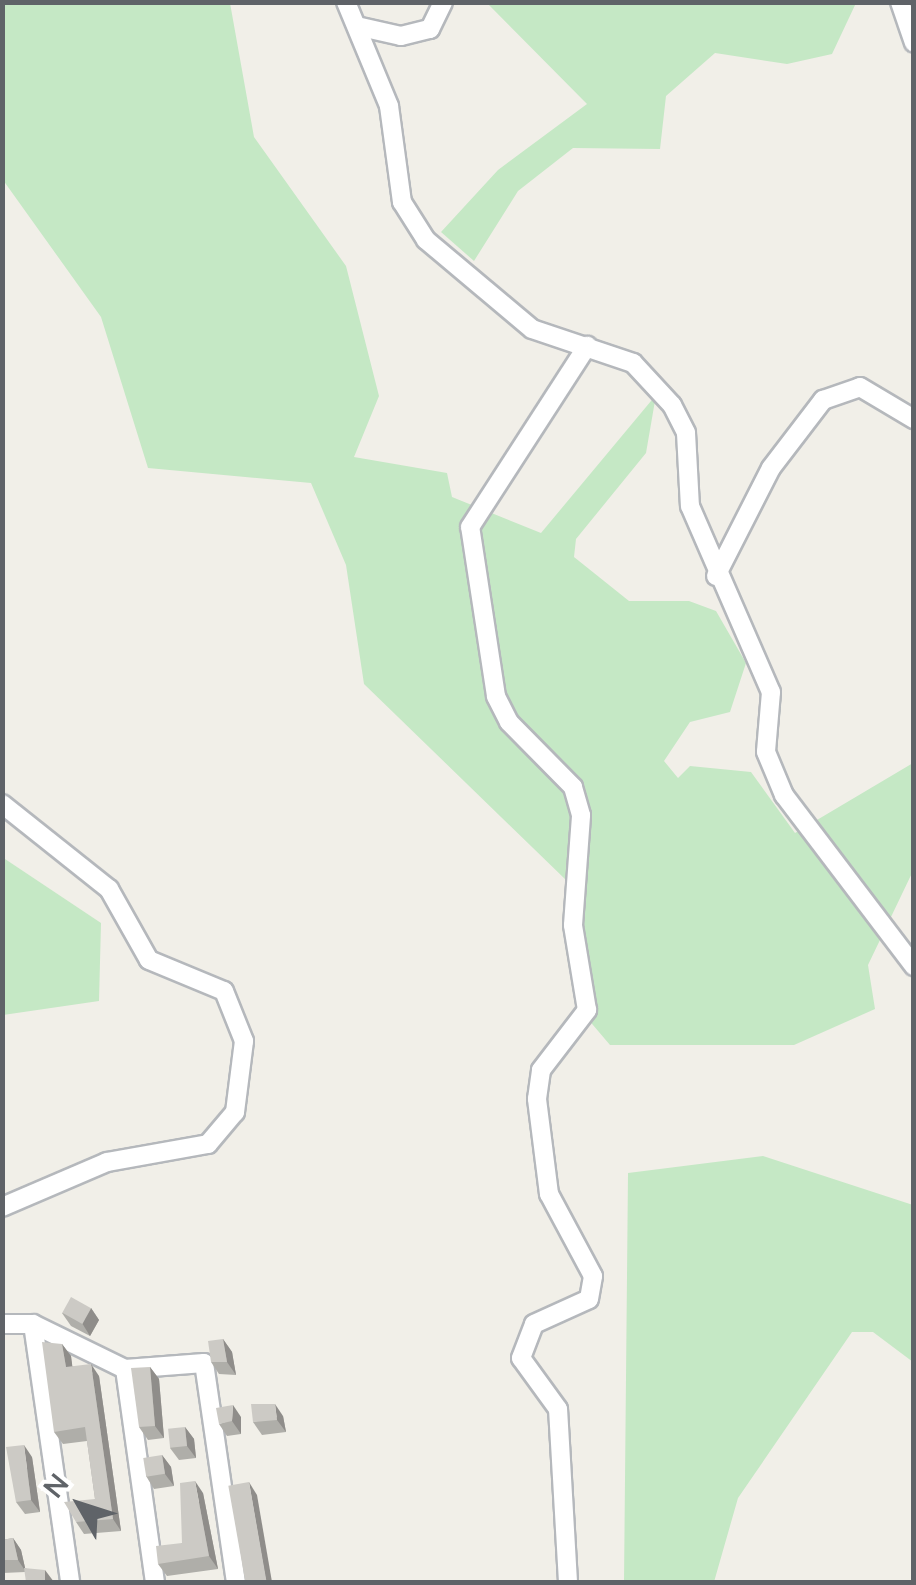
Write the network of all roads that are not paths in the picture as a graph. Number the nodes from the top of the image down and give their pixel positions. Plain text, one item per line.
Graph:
1 (346, 2) edge
2 (443, 2) edge
3 (900, 2) edge
4 (361, 28) junction
5 (914, 44) edge
6 (587, 346) junction
7 (914, 419) edge
8 (716, 576) junction
9 (2, 804) edge
10 (914, 966) edge
11 (2, 1207) edge
12 (2, 1324) edge
13 (33, 1324) junction
14 (124, 1369) junction
15 (70, 1582) edge
16 (154, 1582) edge
17 (236, 1582) edge
18 (568, 1582) edge

1 - 4 street
2 - 4 street
3 - 5 street
4 - 6 street
6 - 8 street
6 - 18 street
7 - 8 street
8 - 10 street
9 - 11 street
12 - 13 street
13 - 14 street
13 - 15 street
14 - 16 street
14 - 17 street

